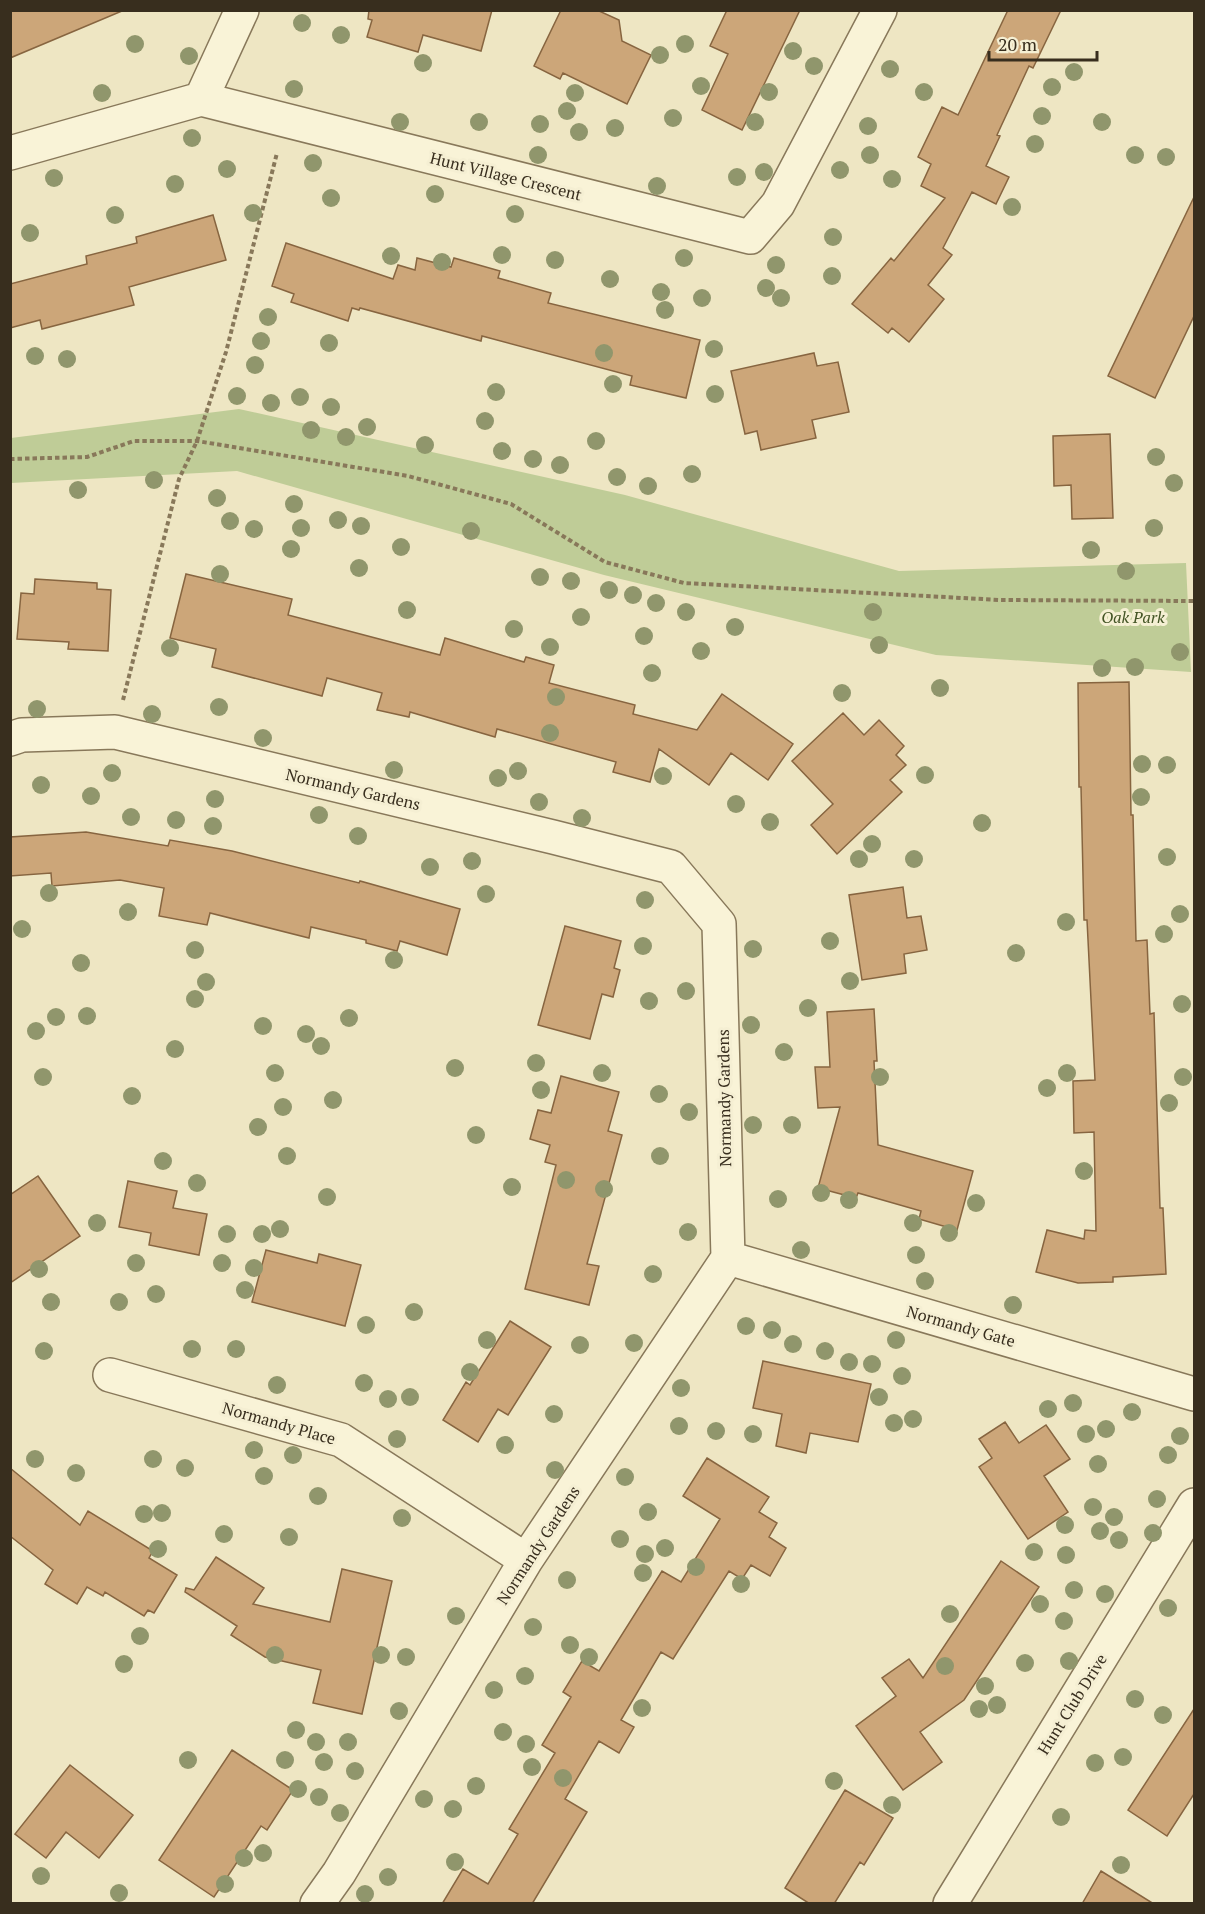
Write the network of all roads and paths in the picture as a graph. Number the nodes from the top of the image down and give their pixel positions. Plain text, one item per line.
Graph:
1 (242, 10) edge
2 (880, 10) edge
3 (201, 99) junction
4 (285, 119) junction
5 (10, 153) edge
6 (197, 441) junction
7 (10, 459) edge
8 (1194, 602) edge
9 (115, 732) junction
10 (10, 739) edge
11 (728, 1258) junction
12 (110, 1375) dead end
13 (1194, 1394) edge
14 (1194, 1504) edge
15 (526, 1560) junction
16 (317, 1904) edge
17 (950, 1904) edge

1 - 3 street
2 - 4 street, Hunt Village Crescent
3 - 4 street, Hunt Village Crescent
3 - 5 street, Hunt Village Crescent
4 - 6 path
6 - 7 path
6 - 8 path
6 - 9 path
9 - 10 street, Normandy Gardens
9 - 11 street, Normandy Gardens
11 - 13 street, Normandy Gate
11 - 15 street, Normandy Gardens
12 - 15 street, Normandy Place
14 - 17 street, Hunt Club Drive
15 - 16 street, Normandy Gardens

